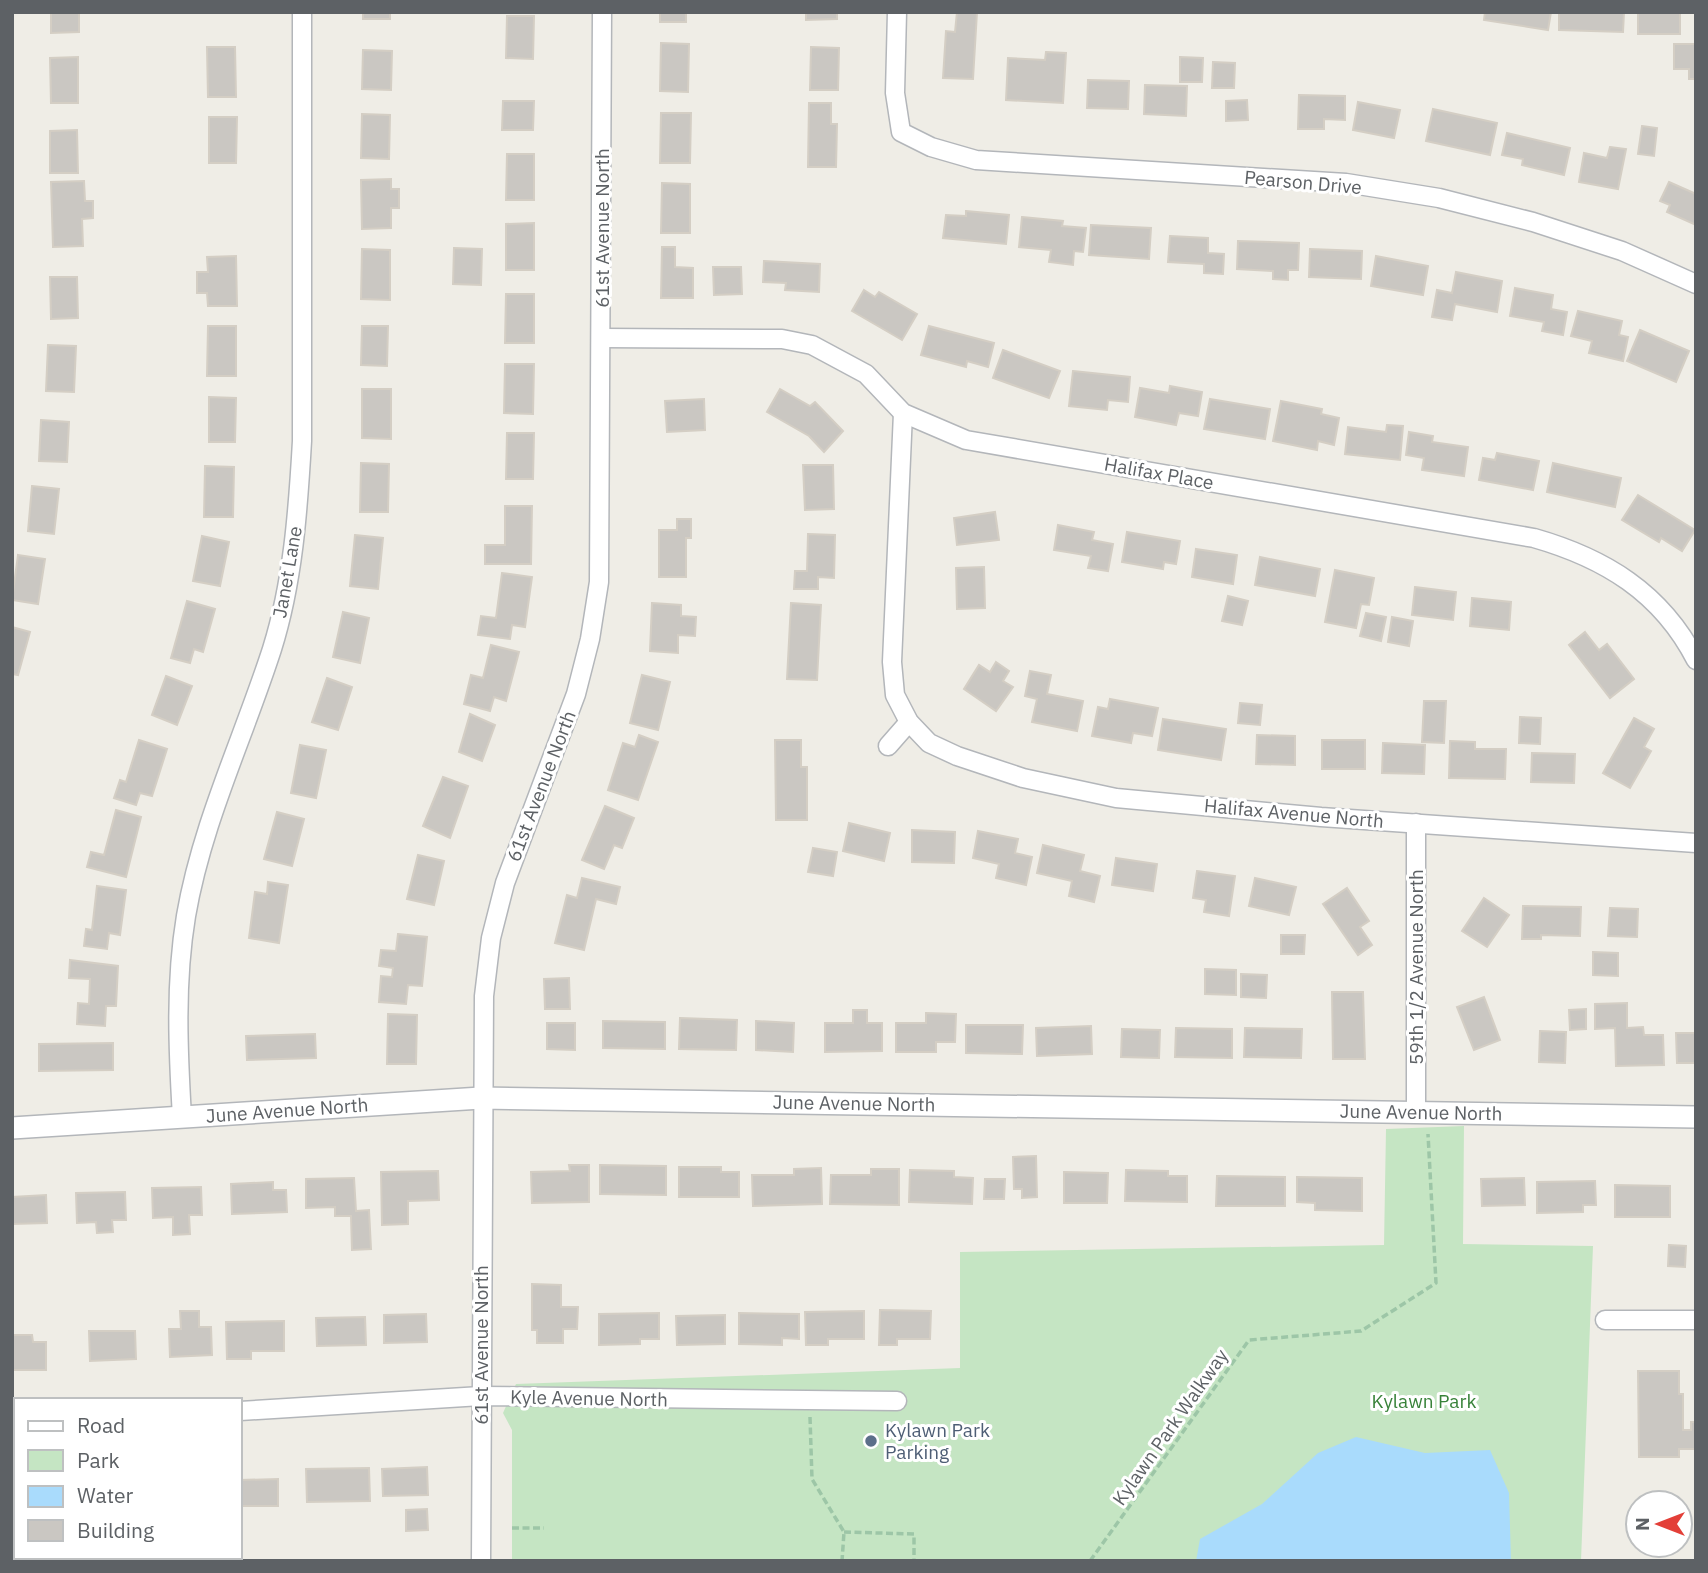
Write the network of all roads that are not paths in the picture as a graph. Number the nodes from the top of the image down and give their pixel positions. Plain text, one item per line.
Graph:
1 (302, 12) edge
2 (602, 12) edge
3 (897, 12) edge
4 (1696, 284) edge
5 (602, 338) junction
6 (903, 413) junction
7 (1696, 660) edge
8 (909, 722) junction
9 (888, 746) dead end
10 (1416, 823) junction
11 (1696, 843) edge
12 (481, 1098) junction
13 (1420, 1111) junction
14 (182, 1117) junction
15 (1696, 1117) edge
16 (12, 1128) edge
17 (1605, 1320) dead end
18 (1696, 1320) edge
19 (481, 1396) junction
20 (897, 1401) dead end
21 (242, 1410) edge
22 (481, 1561) edge

1 - 14 street, Janet Lane
2 - 5 street, 61st Avenue North
3 - 4 street, Pearson Drive
5 - 6 street, Halifax Place
5 - 12 street, 61st Avenue North
6 - 7 street, Halifax Place
6 - 8 street, Halifax Avenue North
8 - 9 street
8 - 10 street, Halifax Avenue North
10 - 11 street, Halifax Avenue North
10 - 13 street, 59th 1/2 Avenue North
12 - 13 street, June Avenue North
12 - 14 street, June Avenue North
12 - 19 street, 61st Avenue North
13 - 15 street, June Avenue North
14 - 16 street, June Avenue North
17 - 18 street
19 - 20 street, Kyle Avenue North
19 - 21 street, Kyle Avenue North
19 - 22 street, 61st Avenue North

